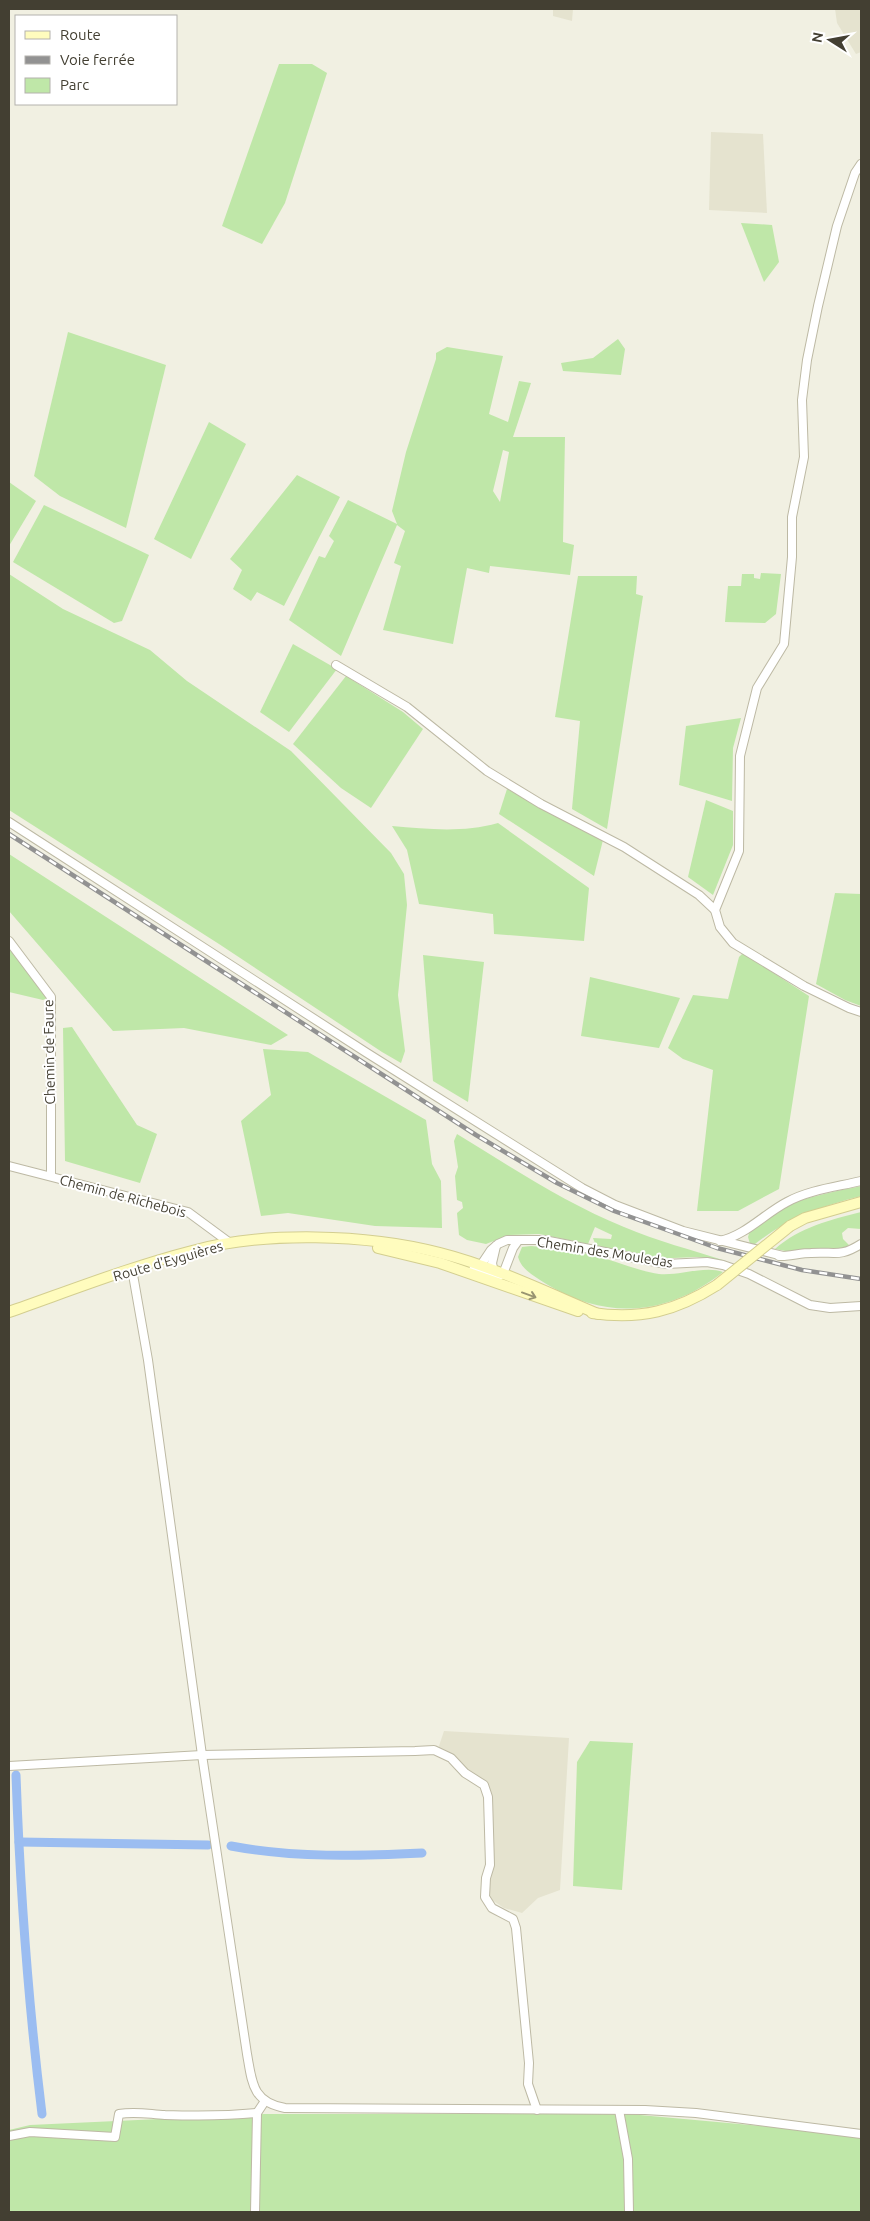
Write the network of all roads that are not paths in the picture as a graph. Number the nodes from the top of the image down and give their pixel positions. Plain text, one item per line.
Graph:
1 (861, 164) edge
2 (336, 666) dead end
3 (9, 822) edge
4 (715, 910) junction
5 (9, 941) edge
6 (861, 1012) edge
7 (9, 1166) edge
8 (51, 1176) junction
9 (861, 1181) edge
10 (861, 1202) edge
11 (332, 1239) junction
12 (518, 1241) junction
13 (720, 1242) junction
14 (230, 1243) junction
15 (861, 1244) edge
16 (496, 1246) junction
17 (416, 1256) junction
18 (480, 1265) junction
19 (132, 1269) junction
20 (497, 1273) junction
21 (501, 1285) junction
22 (861, 1306) edge
23 (9, 1312) edge
24 (598, 1314) junction
25 (202, 1755) junction
26 (9, 1766) edge
27 (265, 2102) junction
28 (537, 2110) junction
29 (619, 2110) junction
30 (257, 2113) junction
31 (861, 2134) edge
32 (9, 2136) edge
33 (255, 2212) edge
34 (629, 2212) edge

1 - 4 street
2 - 4 street
3 - 13 street
4 - 6 street
5 - 8 street, Chemin de Faure
7 - 8 street, Chemin de Richebois
8 - 14 street, Chemin de Richebois
9 - 13 street
10 - 24 main road, Route d'Eyguières, bridge
11 - 14 main road, Route d'Eyguières
11 - 17 main road, Route d'Eyguières
11 - 18 main road, Route d'Eyguières
12 - 16 street, Chemin des Mouledas
12 - 20 street
12 - 22 street, Chemin des Mouledas
13 - 15 street
14 - 19 main road, Route d'Eyguières
16 - 18 street
16 - 20 street
17 - 20 street
17 - 21 main road, Route d'Eyguières
18 - 20 main road, Route d'Eyguières
19 - 23 main road, Route d'Eyguières
19 - 25 street
20 - 21 street
20 - 24 main road, Route d'Eyguières
21 -> 24 main road, Route d'Eyguières
25 - 26 street
25 - 27 street
25 - 28 street
27 - 28 street
27 - 30 street
28 - 29 street
29 - 31 street
29 - 34 street
30 - 32 street
30 - 33 street

